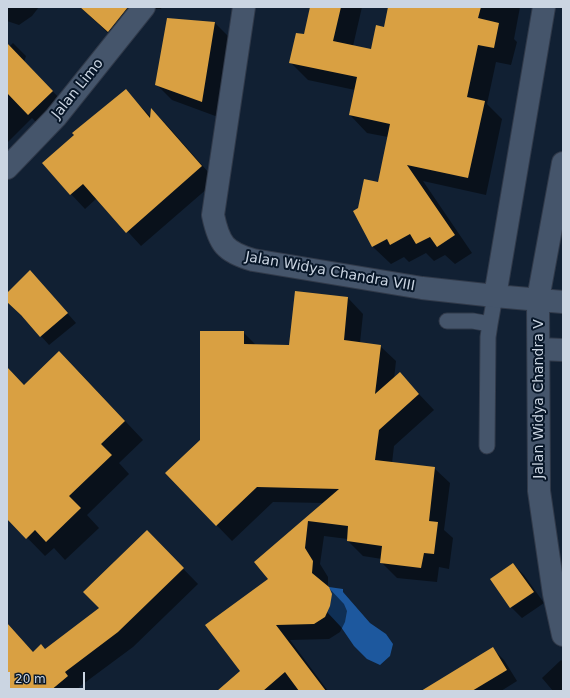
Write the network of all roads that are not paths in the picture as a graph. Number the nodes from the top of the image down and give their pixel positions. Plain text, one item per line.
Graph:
1 (144, 7) edge
2 (244, 7) edge
3 (544, 7) edge
4 (563, 163) edge
5 (7, 168) edge
6 (495, 296) junction
7 (538, 299) junction
8 (563, 302) edge
9 (447, 321) dead end
10 (490, 324) junction
11 (539, 349) junction
12 (563, 350) edge
13 (487, 446) dead end
14 (563, 635) edge

1 - 5 street, Jalan Limo
2 - 6 street, Jalan Widya Chandra VIII
3 - 6 street
4 - 7 street, Jalan Widya Chandra V
6 - 7 street, Jalan Widya Chandra VIII
6 - 10 lane
7 - 8 street, Jalan Widya Chandra VIII
7 - 11 street, Jalan Widya Chandra V
9 - 10 lane
10 - 13 lane
11 - 12 street
11 - 14 street, Jalan Widya Chandra V

